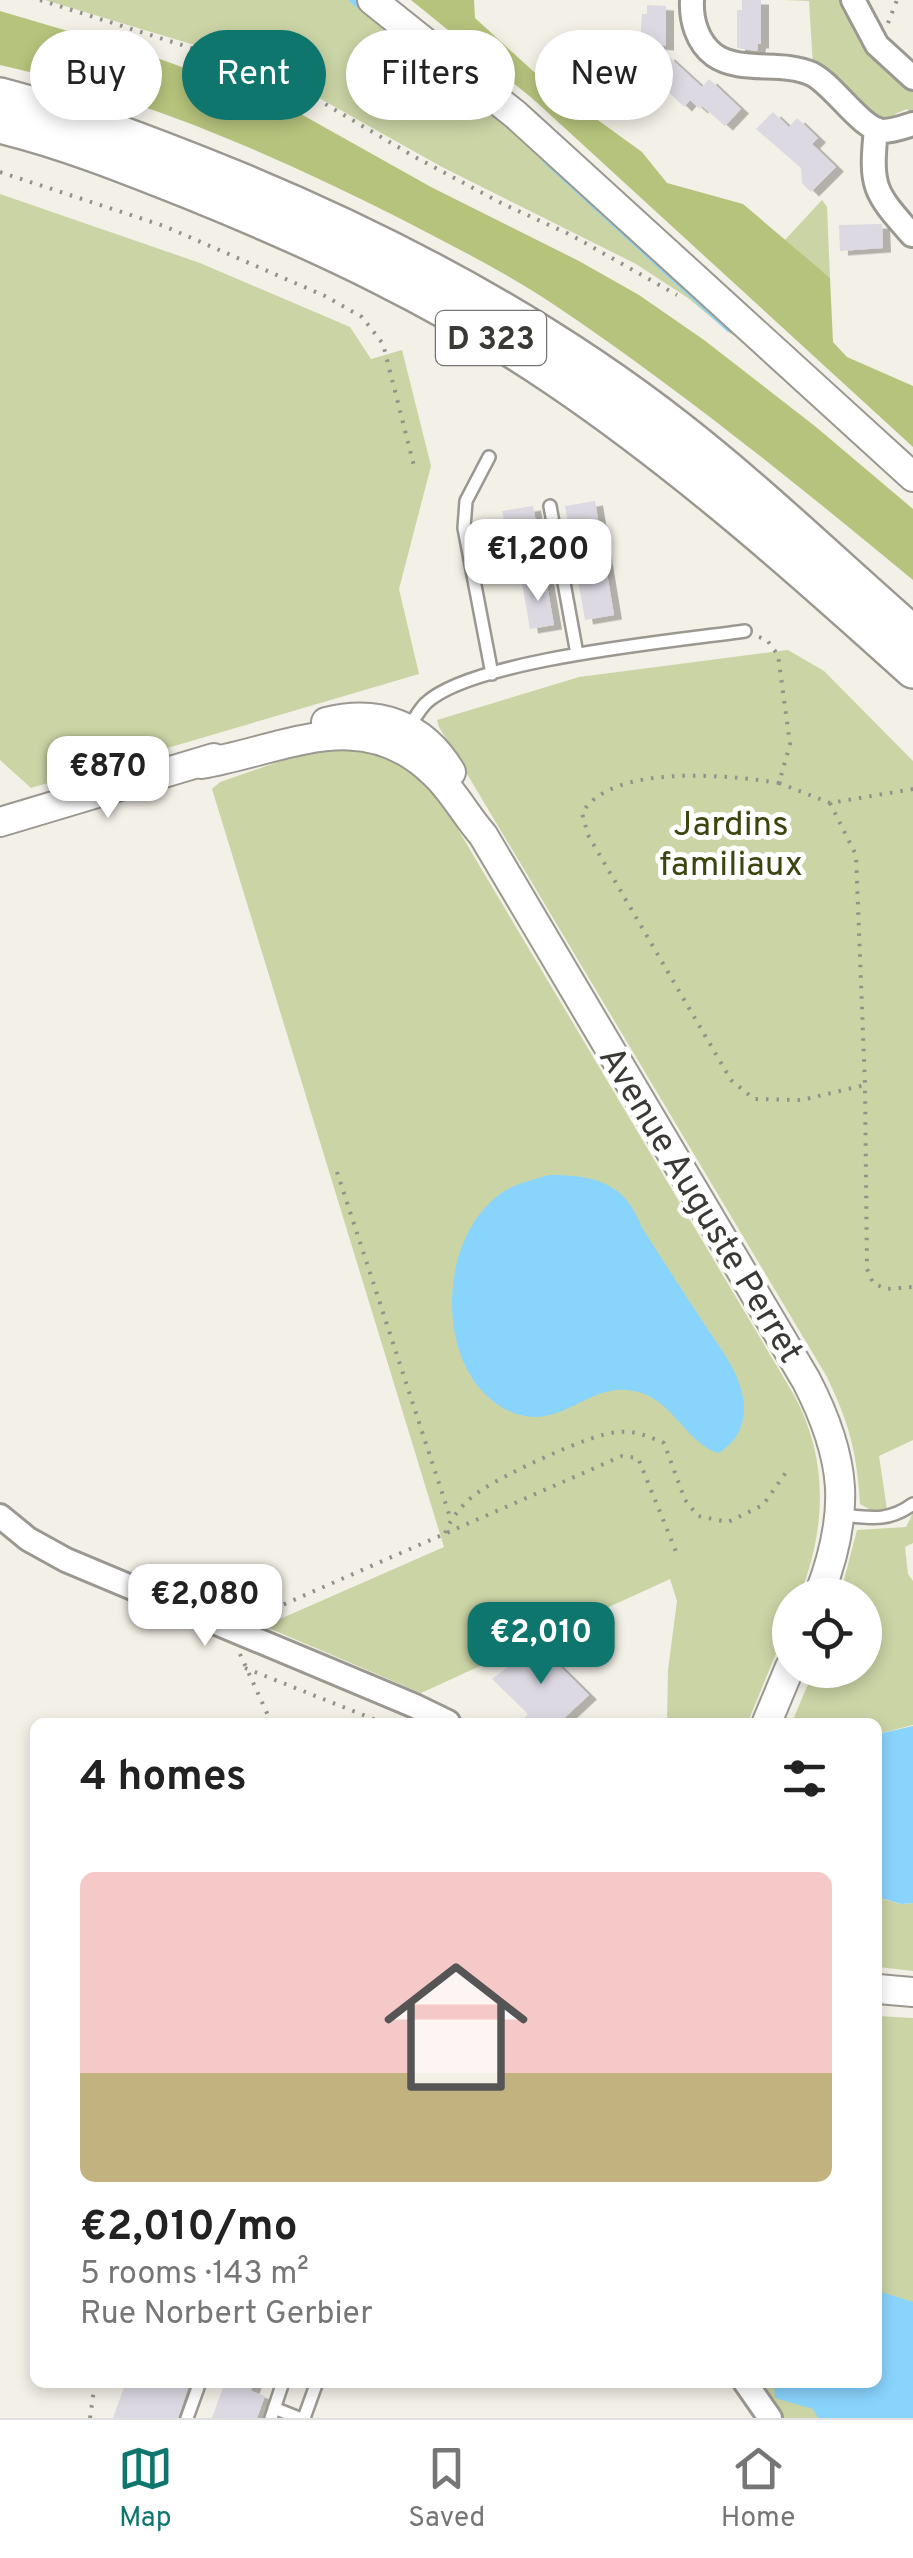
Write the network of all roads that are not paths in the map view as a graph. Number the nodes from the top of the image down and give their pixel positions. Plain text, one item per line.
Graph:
1 (372, 0) edge
2 (692, 0) edge
3 (854, 0) edge
4 (913, 78) edge
5 (0, 96) edge
6 (0, 124) edge
7 (913, 124) edge
8 (876, 130) junction
9 (912, 235) edge
10 (488, 457) dead end
11 (913, 477) edge
12 (550, 506) dead end
13 (746, 632) road end
14 (913, 634) edge
15 (577, 654) junction
16 (913, 670) edge
17 (492, 674) junction
18 (402, 737) junction
19 (0, 822) edge
20 (913, 1504) edge
21 (840, 1515) junction
22 (0, 1516) edge
23 (825, 1578) edge
24 (781, 1688) edge
25 (440, 1718) edge
26 (769, 1718) edge
27 (882, 1989) edge
28 (913, 1992) edge
29 (198, 2388) edge
30 (281, 2388) edge
31 (314, 2388) edge
32 (749, 2388) edge
33 (272, 2413) edge
34 (186, 2418) edge
35 (302, 2418) edge
36 (770, 2418) edge

1 - 11 street
2 - 8 street
3 - 4 street
5 - 14 highway, D 323
6 - 16 highway, D 323
7 - 8 street
8 - 9 street
10 - 17 lane
12 - 15 lane
13 - 15 lane
15 - 17 lane
17 - 18 lane
18 - 19 street
18 - 21 street, Avenue Auguste Perret
20 - 21 lane
21 - 23 street, Avenue Auguste Perret
22 - 25 street
24 - 26 street
27 - 28 street
29 - 34 lane
30 - 33 lane
31 - 35 lane
32 - 36 street
33 - 35 lane

